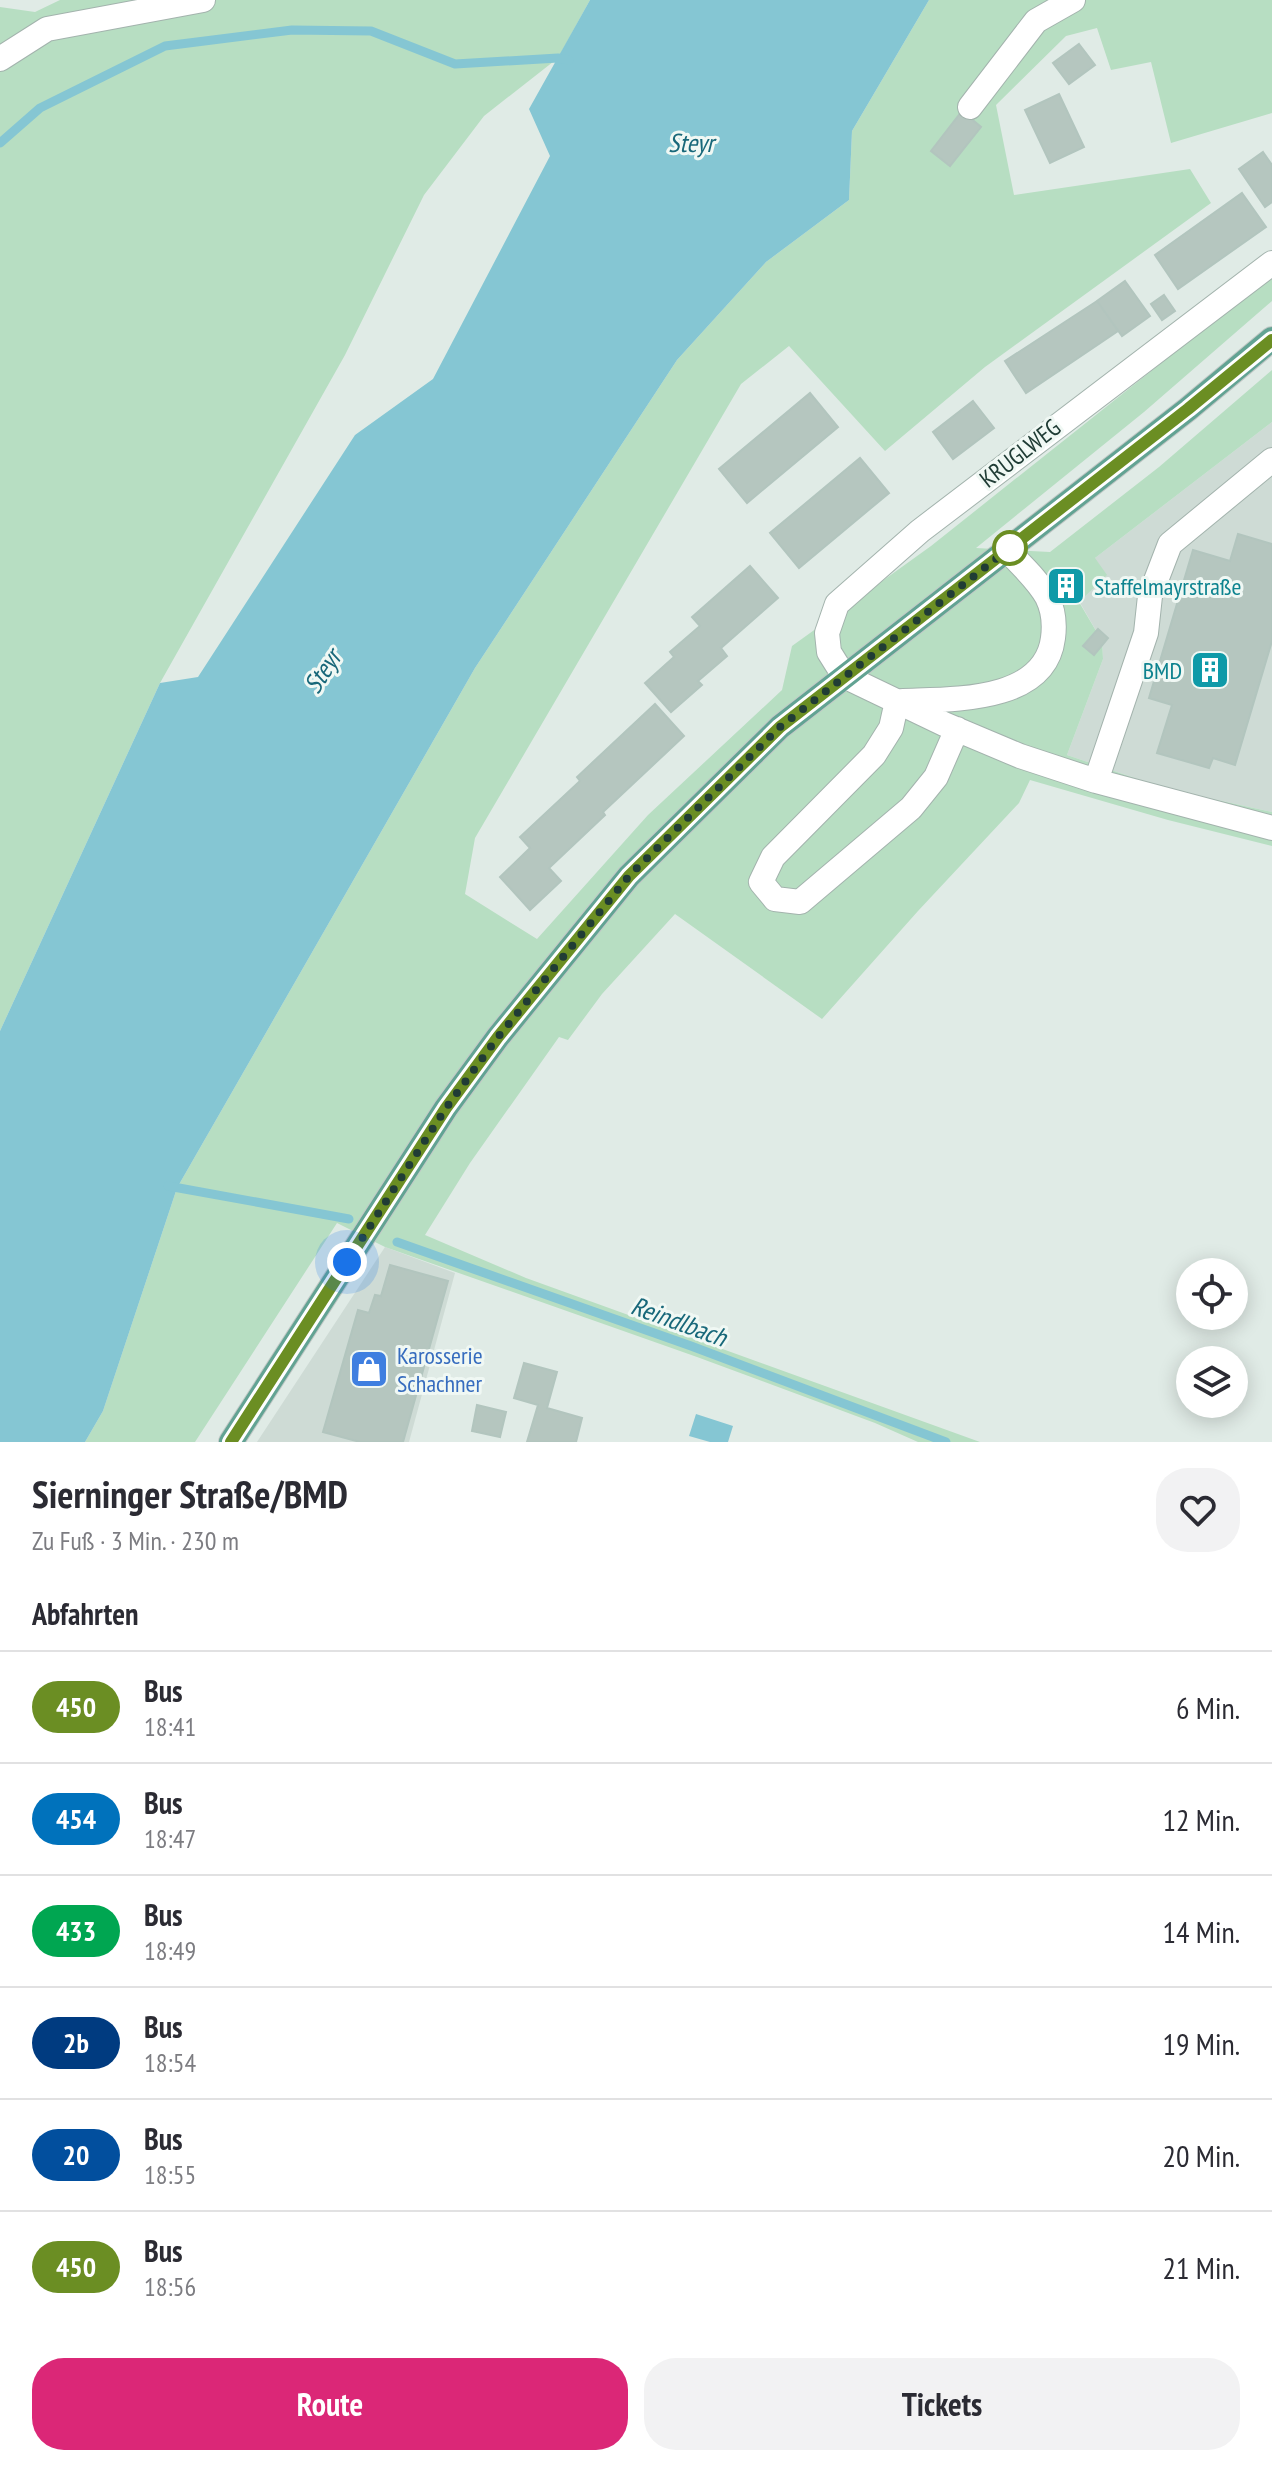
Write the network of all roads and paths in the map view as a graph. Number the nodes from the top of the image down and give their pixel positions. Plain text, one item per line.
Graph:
1 (203, 0) edge
2 (1073, 0) edge
3 (0, 59) edge
4 (970, 107) dead end
5 (1272, 263) edge
6 (1272, 339) edge
7 (1272, 460) edge
8 (1007, 550) junction
9 (844, 676) junction
10 (897, 701) junction
11 (957, 729) junction
12 (1096, 781) junction
13 (1272, 828) edge
14 (231, 1442) edge

1 - 3 street
2 - 4 street
5 - 9 street, KRUGLWEG
6 - 8 main road
7 - 12 street
8 - 9 main road
8 - 10 street
9 - 10 street
9 - 14 main road
10 - 11 street
10 - 11 street
11 - 12 street
12 - 13 street

